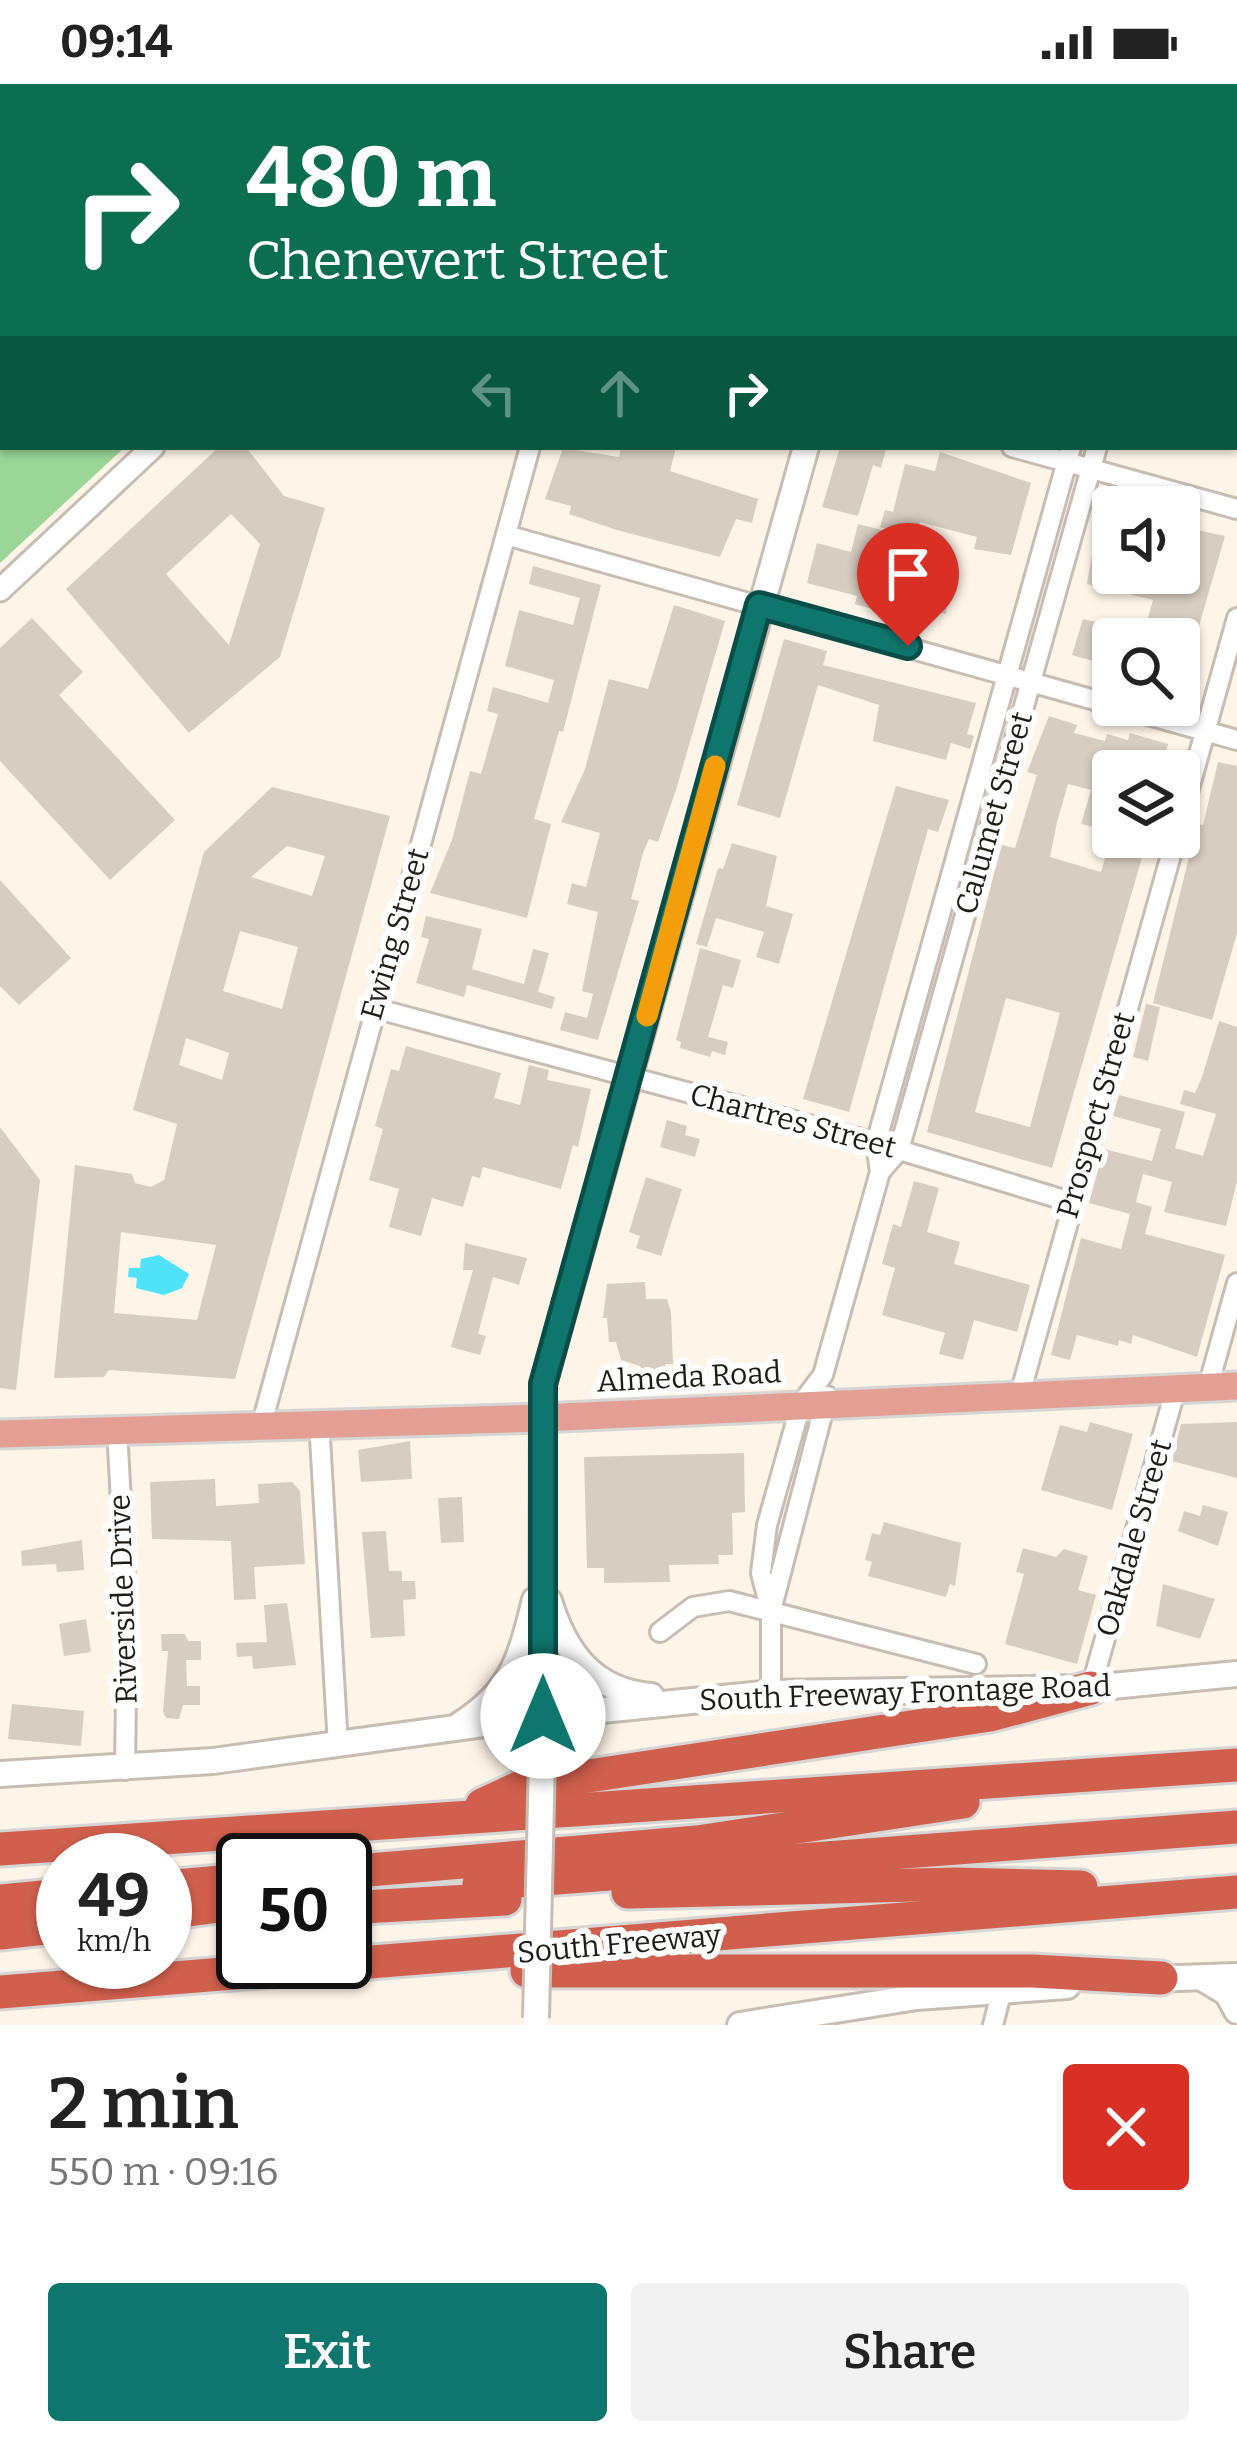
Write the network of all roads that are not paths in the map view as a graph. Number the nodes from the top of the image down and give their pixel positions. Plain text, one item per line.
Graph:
1 (150, 450) edge
2 (529, 450) edge
3 (805, 450) edge
4 (1033, 450) edge
5 (1096, 450) edge
6 (1069, 455) edge
7 (1091, 469) junction
8 (1237, 509) edge
9 (506, 535) junction
10 (0, 590) edge
11 (759, 605) junction
12 (1237, 618) edge
13 (1007, 676) junction
14 (1031, 682) junction
15 (1206, 731) junction
16 (1237, 740) edge
17 (1200, 752) edge
18 (1170, 858) edge
19 (374, 1008) junction
20 (630, 1077) junction
21 (876, 1143) junction
22 (899, 1150) junction
23 (880, 1172) junction
24 (1071, 1202) junction
25 (1237, 1283) edge
26 (1237, 1386) edge
27 (1208, 1387) junction
28 (1176, 1388) junction
29 (817, 1394) junction
30 (1019, 1394) junction
31 (541, 1418) junction
32 (319, 1421) junction
33 (262, 1423) junction
34 (117, 1428) junction
35 (0, 1434) edge
36 (543, 1574) junction
37 (771, 1612) junction
38 (660, 1632) dead end
39 (976, 1664) dead end
40 (1237, 1674) edge
41 (1091, 1688) junction
42 (772, 1693) junction
43 (695, 1700) junction
44 (543, 1716) junction
45 (453, 1729) junction
46 (338, 1746) junction
47 (1237, 1766) edge
48 (125, 1770) junction
49 (0, 1774) edge
50 (466, 1813) junction
51 (1237, 1827) edge
52 (0, 1849) edge
53 (372, 1870) edge
54 (1237, 1891) edge
55 (372, 1892) edge
56 (36, 1898) edge
57 (0, 1901) edge
58 (372, 1906) edge
59 (36, 1929) edge
60 (0, 1933) edge
61 (372, 1965) edge
62 (372, 1967) edge
63 (216, 1976) edge
64 (1237, 1976) edge
65 (1200, 1977) junction
66 (1162, 1978) junction
67 (1002, 1990) junction
68 (0, 1996) edge
69 (1237, 2011) edge
70 (536, 2022) edge
71 (756, 2024) edge
72 (993, 2025) edge

1 - 10 street
2 - 9 street, Ewing Street
3 - 11 main road
4 - 6 street
5 - 7 street, Calumet Street
6 - 7 street
6 - 13 street, Calumet Street
7 - 8 street
7 - 14 street, Calumet Street
9 - 11 street
9 - 19 street, Ewing Street
11 - 13 street
11 - 20 main road
12 - 15 street
13 - 14 street
13 - 21 street, Calumet Street
14 - 15 street
14 - 22 street, Calumet Street
15 - 16 street
15 - 17 street
18 - 24 street, Prospect Street
19 - 20 street, Chartres Street
19 - 33 street, Ewing Street
20 - 21 street, Chartres Street
20 - 31 main road
21 - 22 street, Chartres Street
21 - 23 street, Calumet Street
22 - 23 street, Calumet Street
22 - 24 street, Chartres Street
23 - 29 street, Calumet Street
24 - 30 street, Prospect Street
25 - 27 street
26 - 27 main road, Almeda Road
27 - 28 main road, Almeda Road
28 - 30 main road, Almeda Road
28 - 41 street, Oakdale Street
29 - 30 main road, Almeda Road
29 - 31 main road, Almeda Road
29 - 37 street
29 - 37 street
31 - 32 main road, Almeda Road
31 - 36 main road
32 - 33 main road, Almeda Road
32 - 46 street
33 - 34 main road, Almeda Road
34 - 35 main road, Almeda Road
34 - 48 street, Riverside Drive
36 - 43 main road
36 - 44 main road
36 - 45 main road
37 - 38 street
37 - 39 street
37 - 42 street
40 - 41 main road, South Freeway Frontage Road
41 - 42 main road, South Freeway Frontage Road
41 - 50 highway
42 - 43 main road, South Freeway Frontage Road
43 - 44 main road, South Freeway Frontage Road
44 - 45 main road, South Freeway Frontage Road
44 - 70 main road, bridge
45 - 46 main road, South Freeway Frontage Road
46 - 48 main road, South Freeway Frontage Road
47 - 50 highway
47 - 53 highway
48 - 49 main road, South Freeway Frontage Road
50 - 52 highway
51 - 55 highway
54 - 58 highway
54 - 61 highway, South Freeway
56 - 57 highway
59 - 60 highway
62 - 66 highway
63 - 68 highway, South Freeway
64 - 65 main road
65 - 66 main road
65 - 69 main road
66 - 67 main road
67 - 71 main road
67 - 72 street

